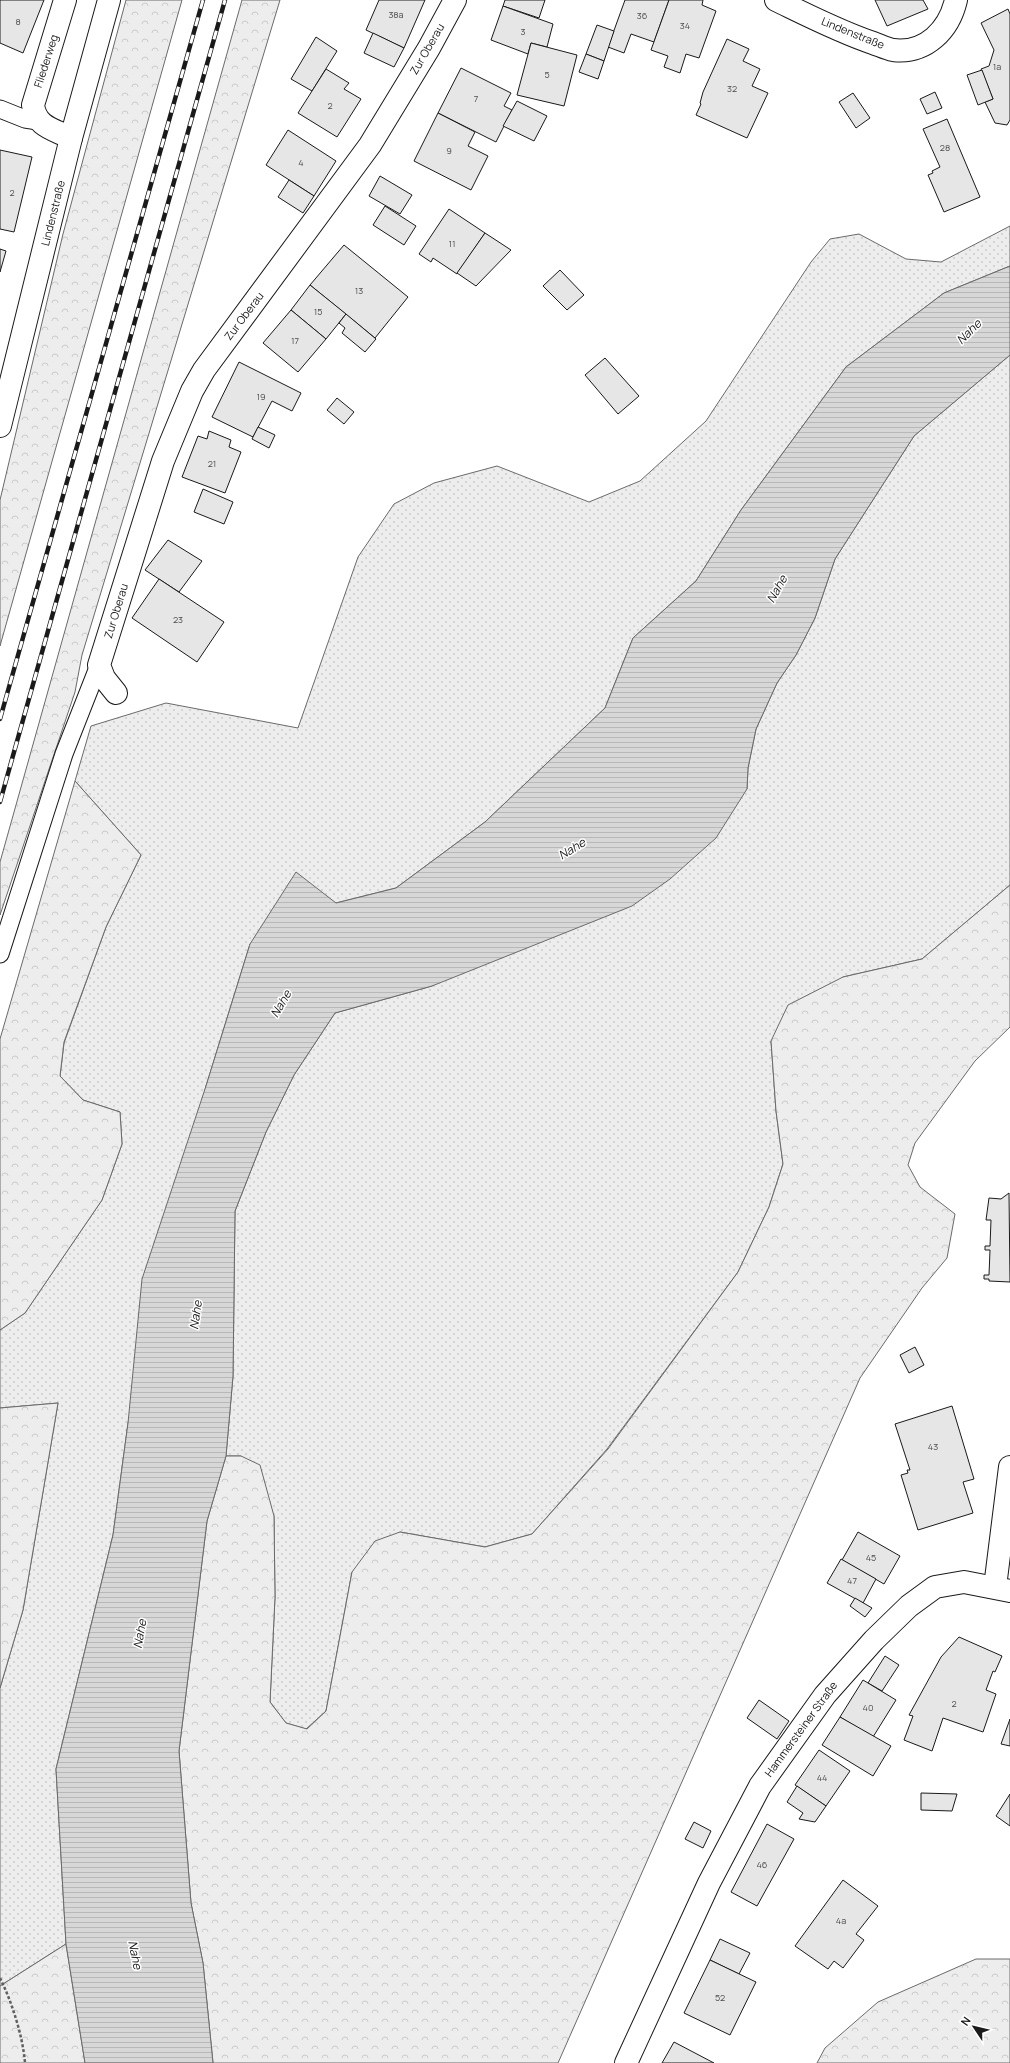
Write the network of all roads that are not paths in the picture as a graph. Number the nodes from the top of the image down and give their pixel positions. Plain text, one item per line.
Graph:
1 (65, 0) edge
2 (109, 0) edge
3 (455, 0) edge
4 (776, 0) edge
5 (956, 0) edge
6 (0, 109) edge
7 (38, 121) junction
8 (71, 138) junction
9 (0, 426) edge
10 (99, 665) junction
11 (116, 693) dead end
12 (0, 954) edge
13 (1010, 1468) edge
14 (1002, 1589) edge
15 (626, 2063) edge

1 - 7 street, Fliederweg
2 - 8 street, Lindenstraße
3 - 10 street, Zur Oberau
4 - 5 street, Lindenstraße
6 - 7 lane
7 - 8 street
8 - 9 street, Lindenstraße
10 - 11 street
10 - 12 lane, Zur Oberau
13 - 14 street, Hammersteiner Straße
14 - 15 street, Hammersteiner Straße

